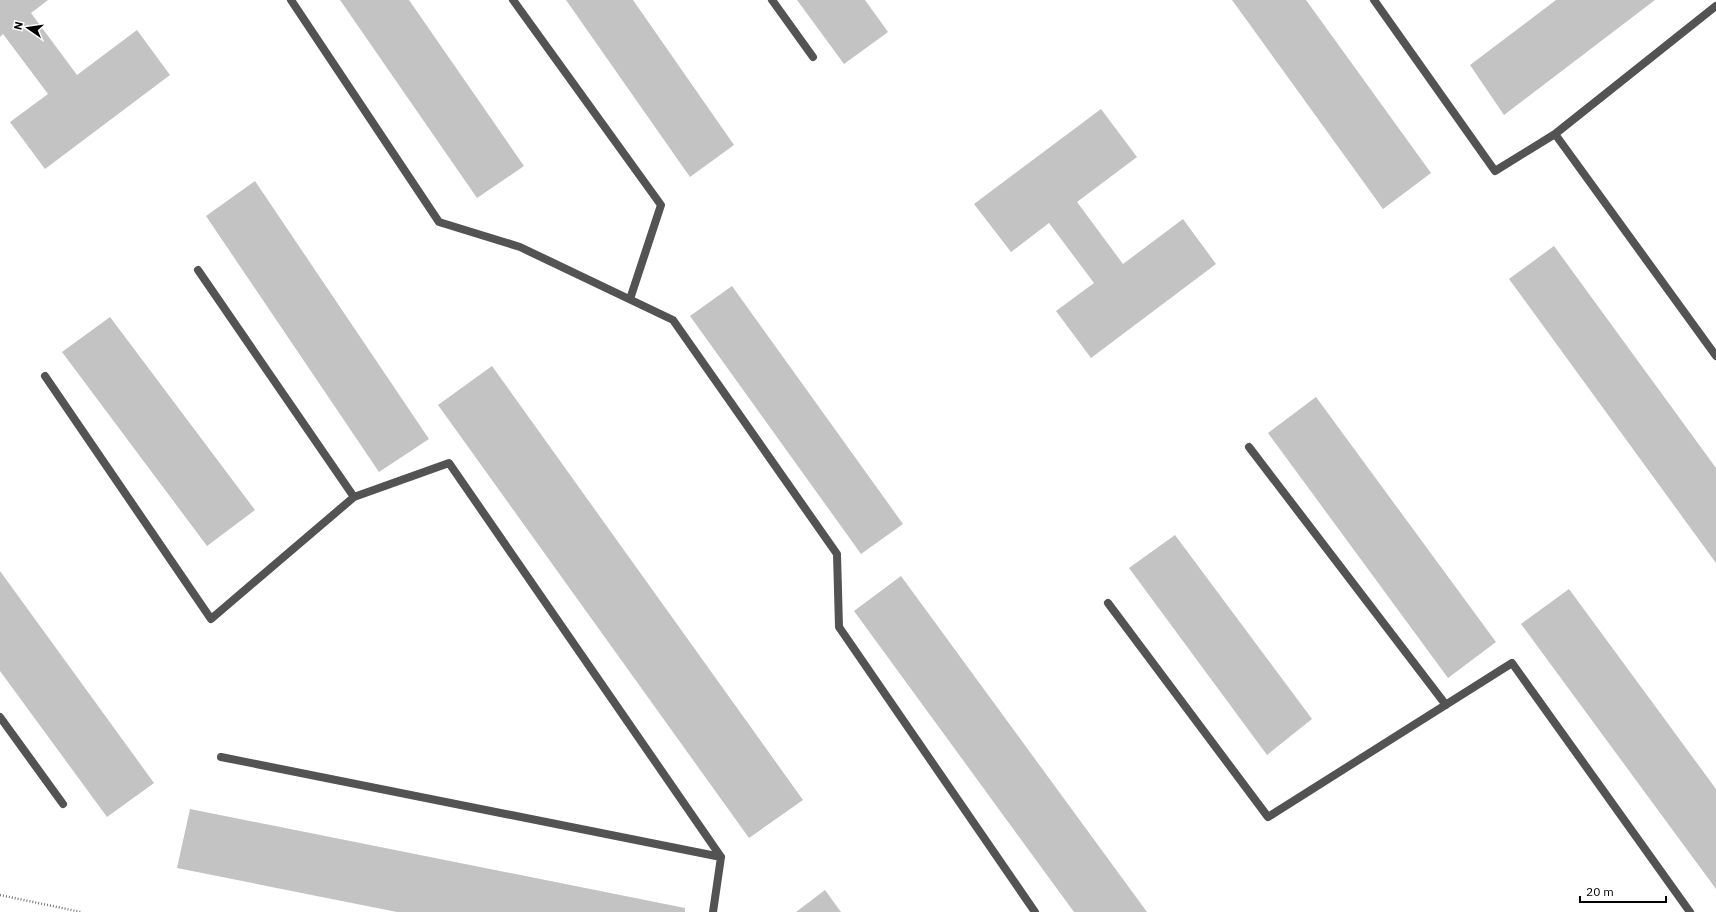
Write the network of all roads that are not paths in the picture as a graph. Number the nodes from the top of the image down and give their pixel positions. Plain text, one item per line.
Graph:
1 (291, 0) edge
2 (513, 0) edge
3 (772, 0) edge
4 (1374, 0) edge
5 (1716, 6) edge
6 (813, 57) dead end
7 (1555, 134) junction
8 (198, 270) dead end
9 (630, 299) junction
10 (1716, 356) edge
11 (45, 376) dead end
12 (1249, 447) dead end
13 (354, 497) junction
14 (1108, 603) dead end
15 (1446, 705) junction
16 (0, 717) edge
17 (221, 757) dead end
18 (63, 804) dead end
19 (721, 857) junction
20 (713, 912) edge
21 (1035, 912) edge
22 (1690, 912) edge

1 - 9 lane
2 - 9 lane
3 - 6 lane
4 - 7 lane
5 - 7 lane
7 - 10 lane
8 - 13 lane
9 - 21 lane
11 - 13 lane
12 - 15 lane
13 - 19 lane
14 - 15 lane
15 - 22 lane
16 - 18 lane
17 - 19 lane
19 - 20 lane

